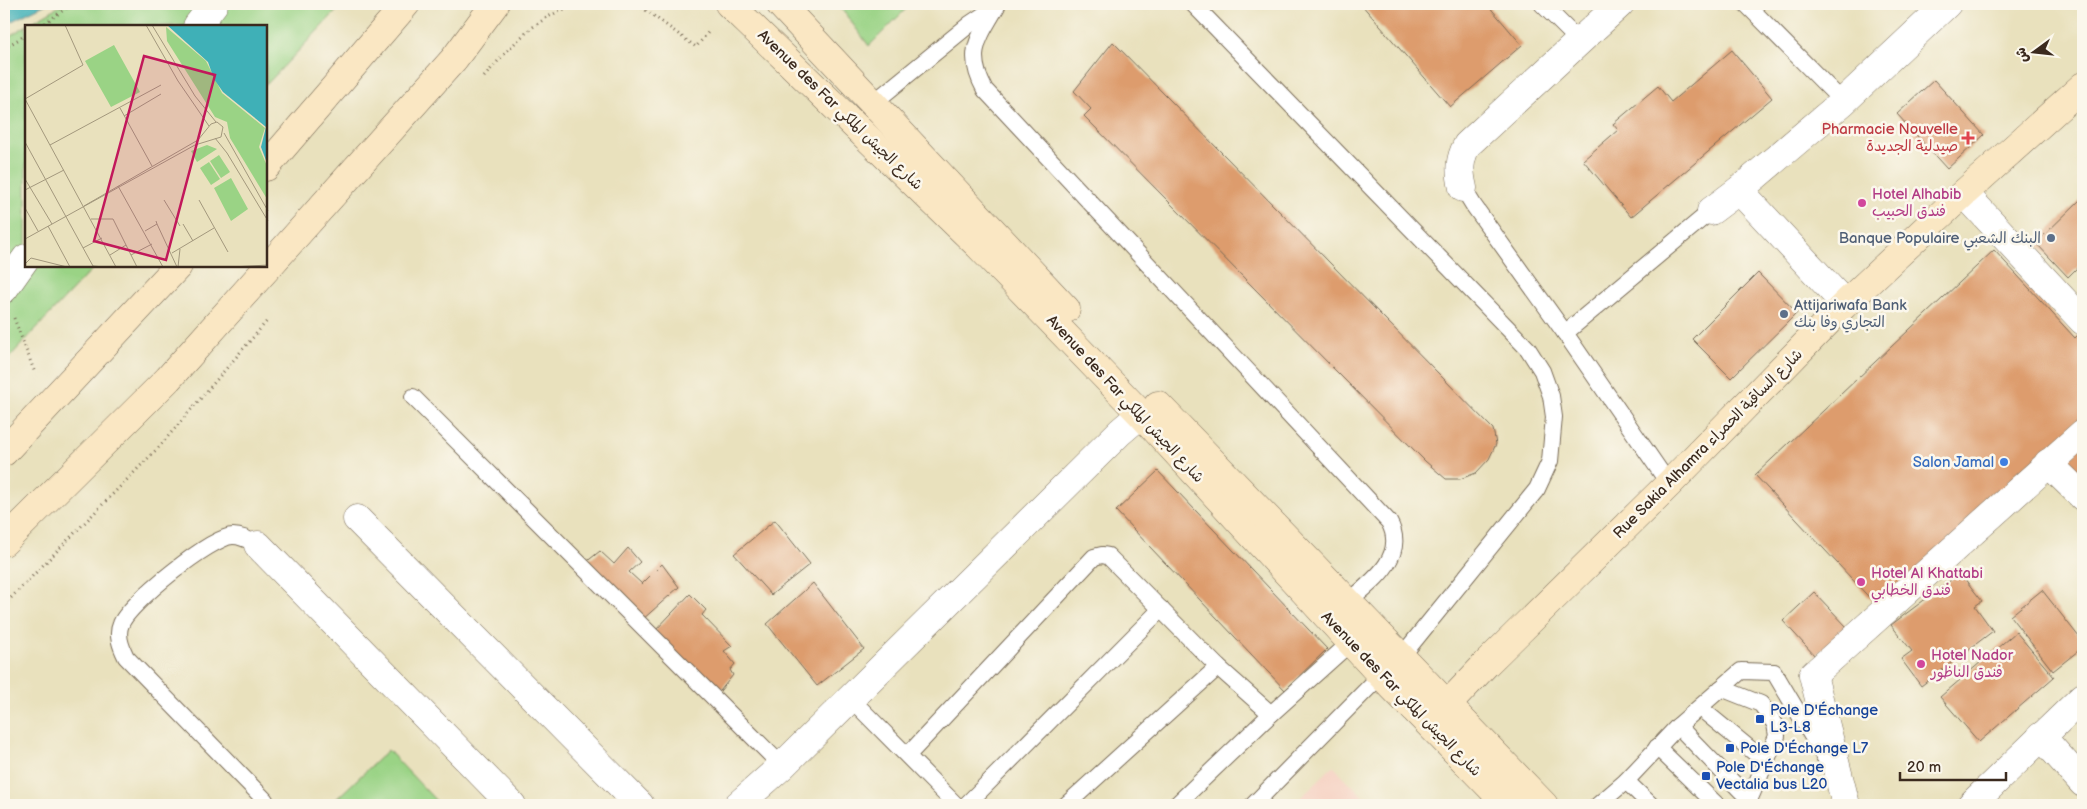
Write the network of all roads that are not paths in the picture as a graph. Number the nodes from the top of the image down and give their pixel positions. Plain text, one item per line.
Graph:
1 (214, 4) edge
2 (406, 4) edge
3 (495, 4) edge
4 (730, 4) edge
5 (780, 4) edge
6 (1193, 4) edge
7 (1542, 4) edge
8 (1620, 4) edge
9 (1746, 4) edge
10 (1947, 4) edge
11 (999, 5) edge
12 (198, 25) edge
13 (1578, 40) junction
14 (2083, 86) edge
15 (1843, 102) junction
16 (872, 104) junction
17 (268, 166) edge
18 (1463, 188) joint
19 (1739, 190) junction
20 (1964, 193) junction
21 (1711, 210) joint
22 (25, 260) edge
23 (268, 267) edge
24 (176, 268) edge
25 (267, 268) edge
26 (7, 299) edge
27 (1845, 304) junction
28 (2083, 321) edge
29 (1565, 334) junction
30 (413, 397) dead end
31 (1141, 414) junction
32 (2083, 433) edge
33 (4, 452) edge
34 (2048, 463) junction
35 (1669, 484) junction
36 (2083, 497) edge
37 (357, 519) dead end
38 (4, 542) edge
39 (258, 545) joint
40 (1348, 602) junction
41 (1161, 609) junction
42 (1351, 642) junction
43 (1401, 658) junction
44 (1218, 666) junction
45 (1381, 676) junction
46 (1722, 688) junction
47 (2083, 697) edge
48 (850, 698) junction
49 (1700, 708) junction
50 (1271, 714) junction
51 (1438, 715) junction
52 (1678, 726) junction
53 (2042, 736) junction
54 (1657, 747) junction
55 (908, 755) junction
56 (1766, 762) junction
57 (782, 766) junction
58 (1626, 782) junction
59 (2083, 783) edge
60 (1844, 796) edge
61 (265, 800) dead end
62 (1749, 802) edge
63 (512, 805) edge
64 (640, 805) edge
65 (738, 805) edge
66 (956, 805) edge
67 (966, 805) edge
68 (1066, 805) edge
69 (1176, 805) edge
70 (1253, 805) edge
71 (1508, 805) edge
72 (1544, 805) edge
73 (1599, 805) edge
74 (1651, 805) edge
75 (1718, 805) edge
76 (1971, 805) edge

1 - 12 street
2 - 17 main road
3 - 23 main road
4 - 31 main road, Avenue des Far شارع الجيش الملكي
5 - 16 main road, Avenue des Far شارع الجيش الملكي
6 - 43 lane
7 - 13 lane
8 - 13 street
9 - 15 lane
10 - 15 street
11 - 16 lane
11 - 40 lane
13 - 18 street
14 - 20 main road, Rue Sakia Alhamra شارع الساقية الحمراء
15 - 19 street
16 - 40 main road, Avenue des Far شارع الجيش الملكي
18 - 29 lane
19 - 21 street
19 - 27 street
20 - 27 main road, Rue Sakia Alhamra شارع الساقية الحمراء
20 - 28 street
21 - 29 lane
22 - 26 street
24 - 33 main road
25 - 38 main road
27 - 35 main road, Rue Sakia Alhamra شارع الساقية الحمراء
29 - 35 lane
30 - 57 lane
31 - 42 main road, Avenue des Far شارع الجيش الملكي
31 - 48 street
32 - 34 street
34 - 36 street
34 - 60 street
35 - 51 main road, Rue Sakia Alhamra شارع الساقية الحمراء
37 - 64 street
39 - 61 lane
39 - 63 street
40 - 43 main road, Avenue des Far شارع الجيش الملكي
41 - 44 lane
41 - 55 lane
41 - 67 lane
42 - 45 main road, Avenue des Far شارع الجيش الملكي
42 - 50 lane
43 - 51 main road, Avenue des Far شارع الجيش الملكي
44 - 50 lane
44 - 68 lane
45 - 51 main road, Avenue des Far شارع الجيش الملكي
45 - 70 lane
46 - 49 lane
46 - 56 lane
46 - 60 lane
47 - 53 street
48 - 55 lane
48 - 57 street
49 - 52 lane
49 - 56 lane
50 - 69 lane
51 - 71 main road, Avenue des Far شارع الجيش الملكي
51 - 72 main road, Avenue des Far شارع الجيش الملكي
52 - 54 lane
52 - 62 lane
53 - 59 street
53 - 76 street
54 - 58 lane
54 - 75 lane
55 - 66 lane
56 - 62 lane
57 - 65 street
58 - 73 lane
58 - 74 lane

